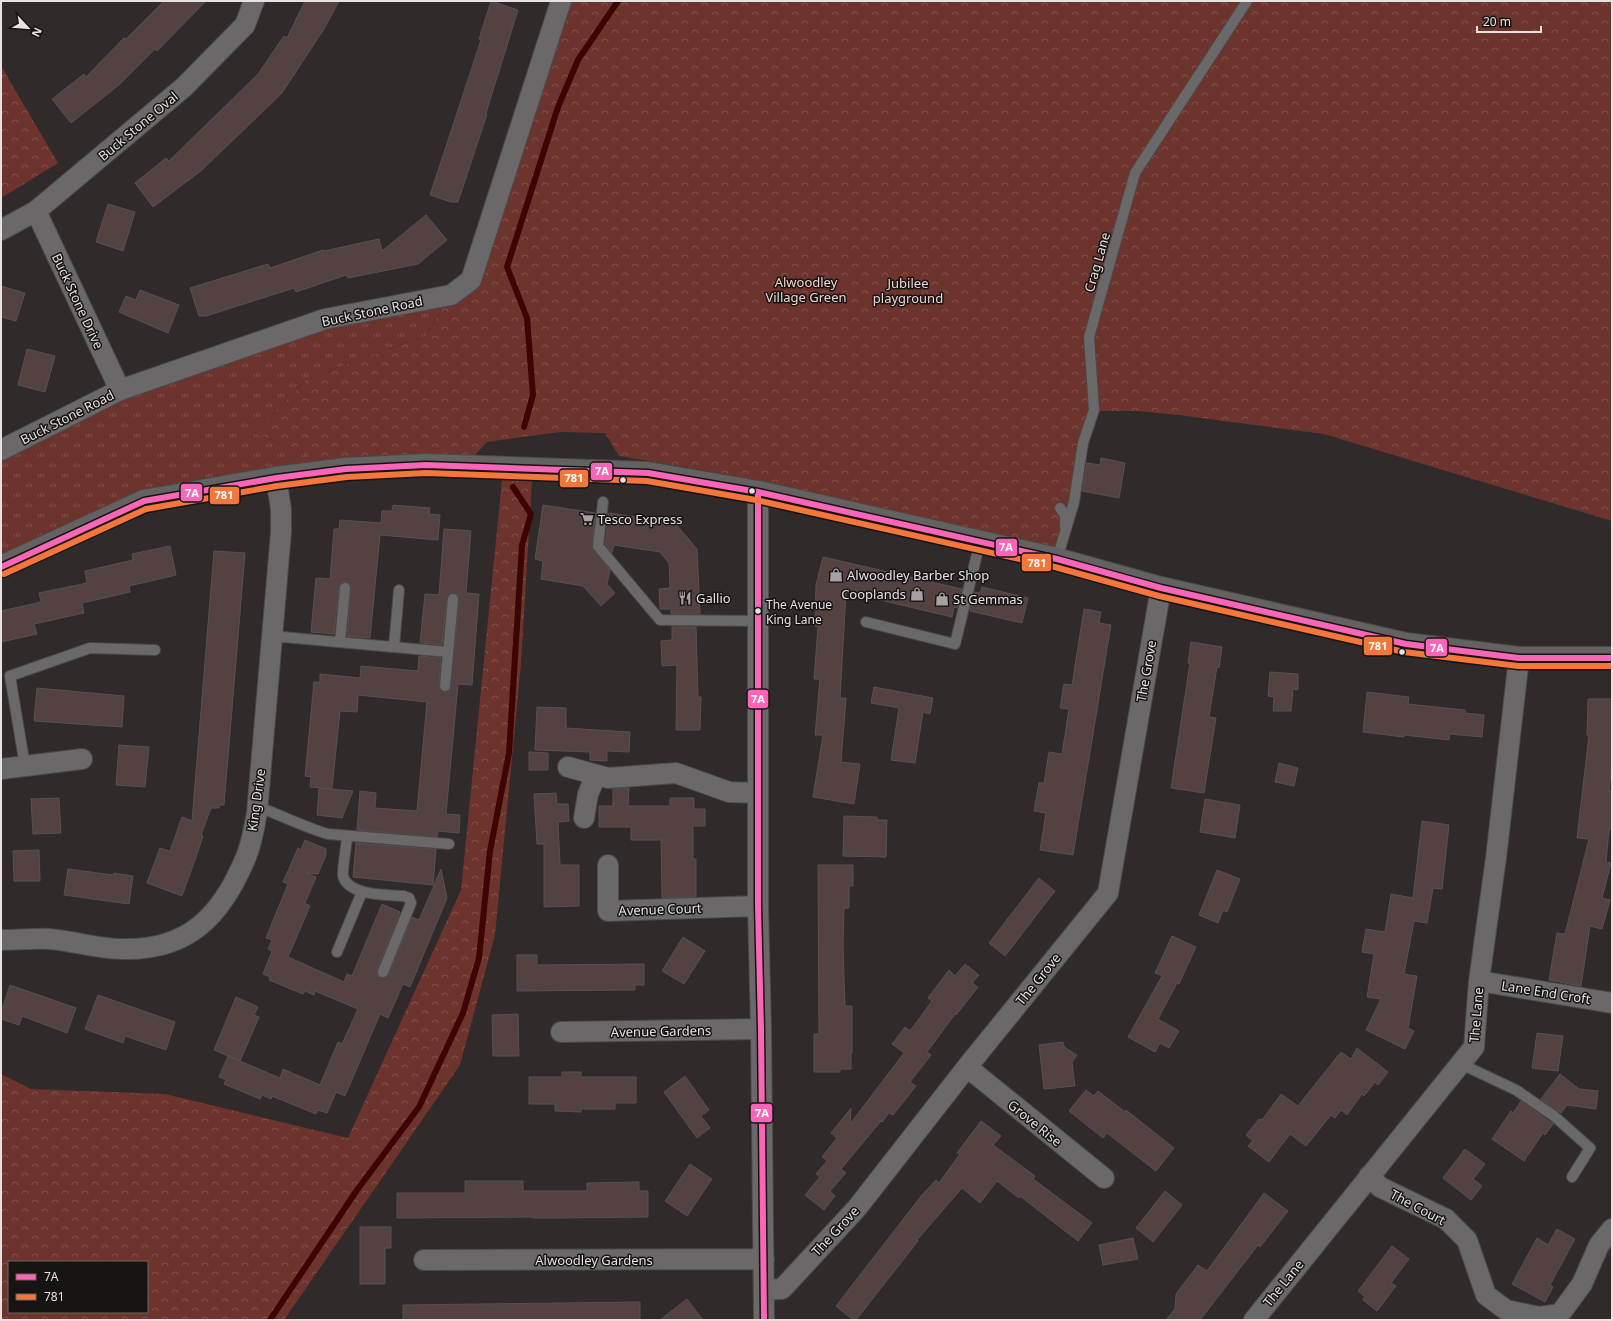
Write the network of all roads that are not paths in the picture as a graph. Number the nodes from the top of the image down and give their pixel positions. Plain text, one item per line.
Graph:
1 (254, 1) edge
2 (561, 1) edge
3 (1247, 1) edge
4 (36, 211) junction
5 (1, 230) edge
6 (120, 390) junction
7 (1, 450) edge
8 (276, 478) junction
9 (758, 492) junction
10 (603, 502) dead end
11 (1060, 508) dead end
12 (980, 542) junction
13 (1057, 559) junction
14 (1, 567) edge
15 (345, 588) dead end
16 (1161, 588) junction
17 (399, 590) dead end
18 (454, 599) dead end
19 (757, 621) junction
20 (866, 622) dead end
21 (272, 636) junction
22 (340, 642) junction
23 (394, 647) junction
24 (155, 650) dead end
25 (448, 652) junction
26 (1519, 658) junction
27 (1612, 658) edge
28 (445, 686) dead end
29 (82, 759) dead end
30 (25, 766) junction
31 (568, 767) dead end
32 (1, 769) edge
33 (596, 775) junction
34 (757, 793) junction
35 (258, 807) junction
36 (584, 818) dead end
37 (347, 836) junction
38 (449, 844) dead end
39 (608, 865) dead end
40 (362, 892) junction
41 (758, 906) junction
42 (1, 940) edge
43 (337, 952) dead end
44 (383, 972) dead end
45 (1479, 981) junction
46 (1612, 1003) edge
47 (761, 1029) junction
48 (561, 1032) dead end
49 (1461, 1064) junction
50 (967, 1067) junction
51 (1369, 1176) junction
52 (1572, 1177) dead end
53 (1104, 1178) dead end
54 (1612, 1229) edge
55 (764, 1259) junction
56 (424, 1260) dead end
57 (764, 1290) junction
58 (764, 1320) edge
59 (1254, 1320) edge

1 - 4 street, Buck Stone Oval
2 - 6 street, Buck Stone Road
3 - 13 lane, Crag Lane
4 - 5 street, Buck Stone Oval
4 - 6 street, Buck Stone Drive
6 - 7 street, Buck Stone Road
8 - 9 street
8 - 14 street
8 - 21 street, King Drive
9 - 12 street
9 - 19 street
10 - 19 lane
11 - 13 lane
12 - 13 street
12 - 20 lane
13 - 16 street
15 - 22 lane
16 - 26 street
16 - 50 street, The Grove
17 - 23 lane
18 - 25 lane
19 - 34 street
21 - 22 lane
21 - 35 street, King Drive
22 - 23 lane
23 - 25 lane
24 - 30 lane
25 - 28 lane
26 - 27 street
26 - 45 street, The Lane
29 - 30 street
30 - 32 street
31 - 33 street
33 - 34 street
33 - 36 street
34 - 41 street
35 - 37 lane
35 - 42 street, King Drive
37 - 38 lane
37 - 40 lane
39 - 41 street, Avenue Court
40 - 43 lane
40 - 44 lane
41 - 47 street
45 - 46 street, Lane End Croft
45 - 49 street, The Lane
47 - 48 street, Avenue Gardens
47 - 55 street
49 - 51 street, The Lane
49 - 52 lane
50 - 53 street, Grove Rise
50 - 57 street, The Grove
51 - 54 street, The Court
51 - 59 street, The Lane
55 - 56 street, Alwoodley Gardens
55 - 57 street
57 - 58 street

